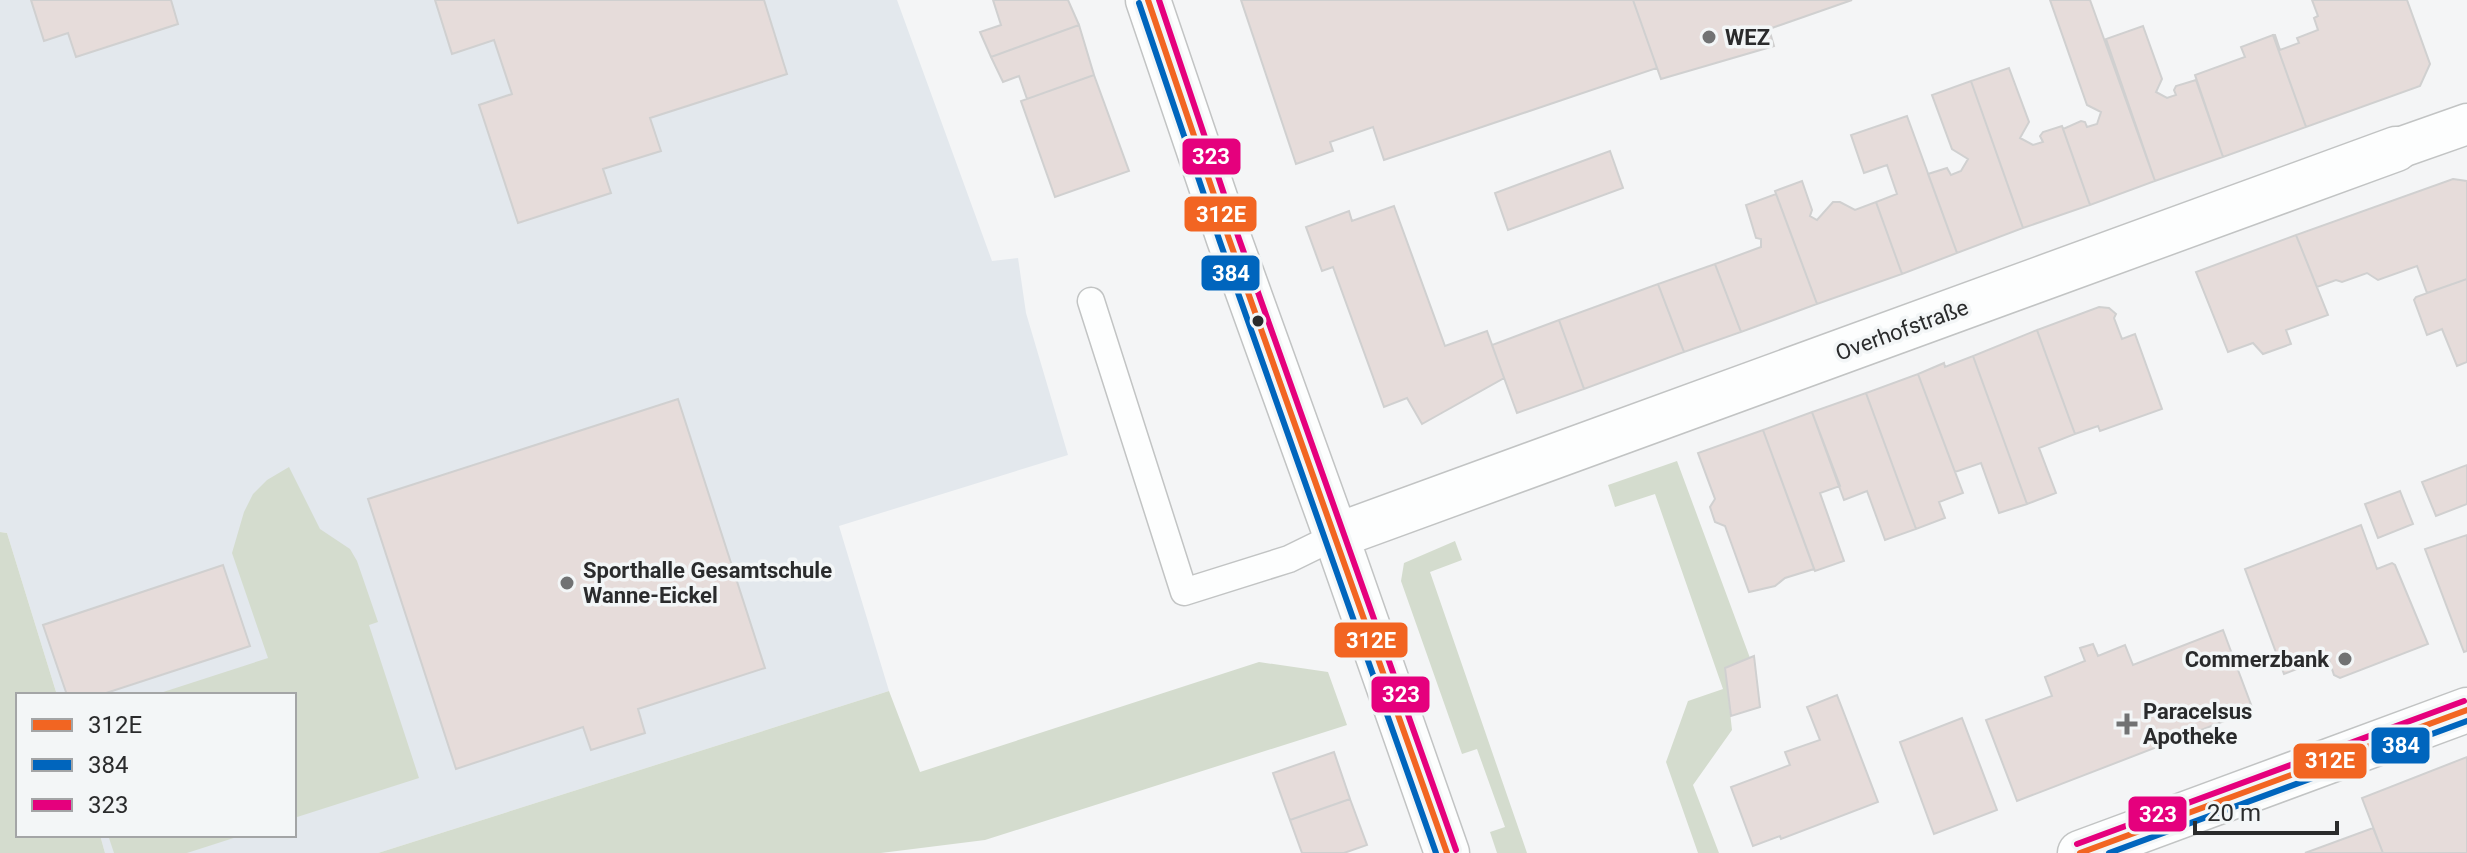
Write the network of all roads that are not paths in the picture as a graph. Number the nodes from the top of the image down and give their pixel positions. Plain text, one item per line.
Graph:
1 (1148, 0) edge
2 (2467, 124) edge
3 (2396, 149) joint
4 (1091, 301) dead end
5 (1336, 536) junction
6 (2467, 710) edge
7 (1447, 853) edge
8 (2080, 853) edge

1 - 5 street
2 - 3 street, Overhofstraße
3 - 5 street, Overhofstraße
4 - 5 lane
5 - 7 street
6 - 8 street

